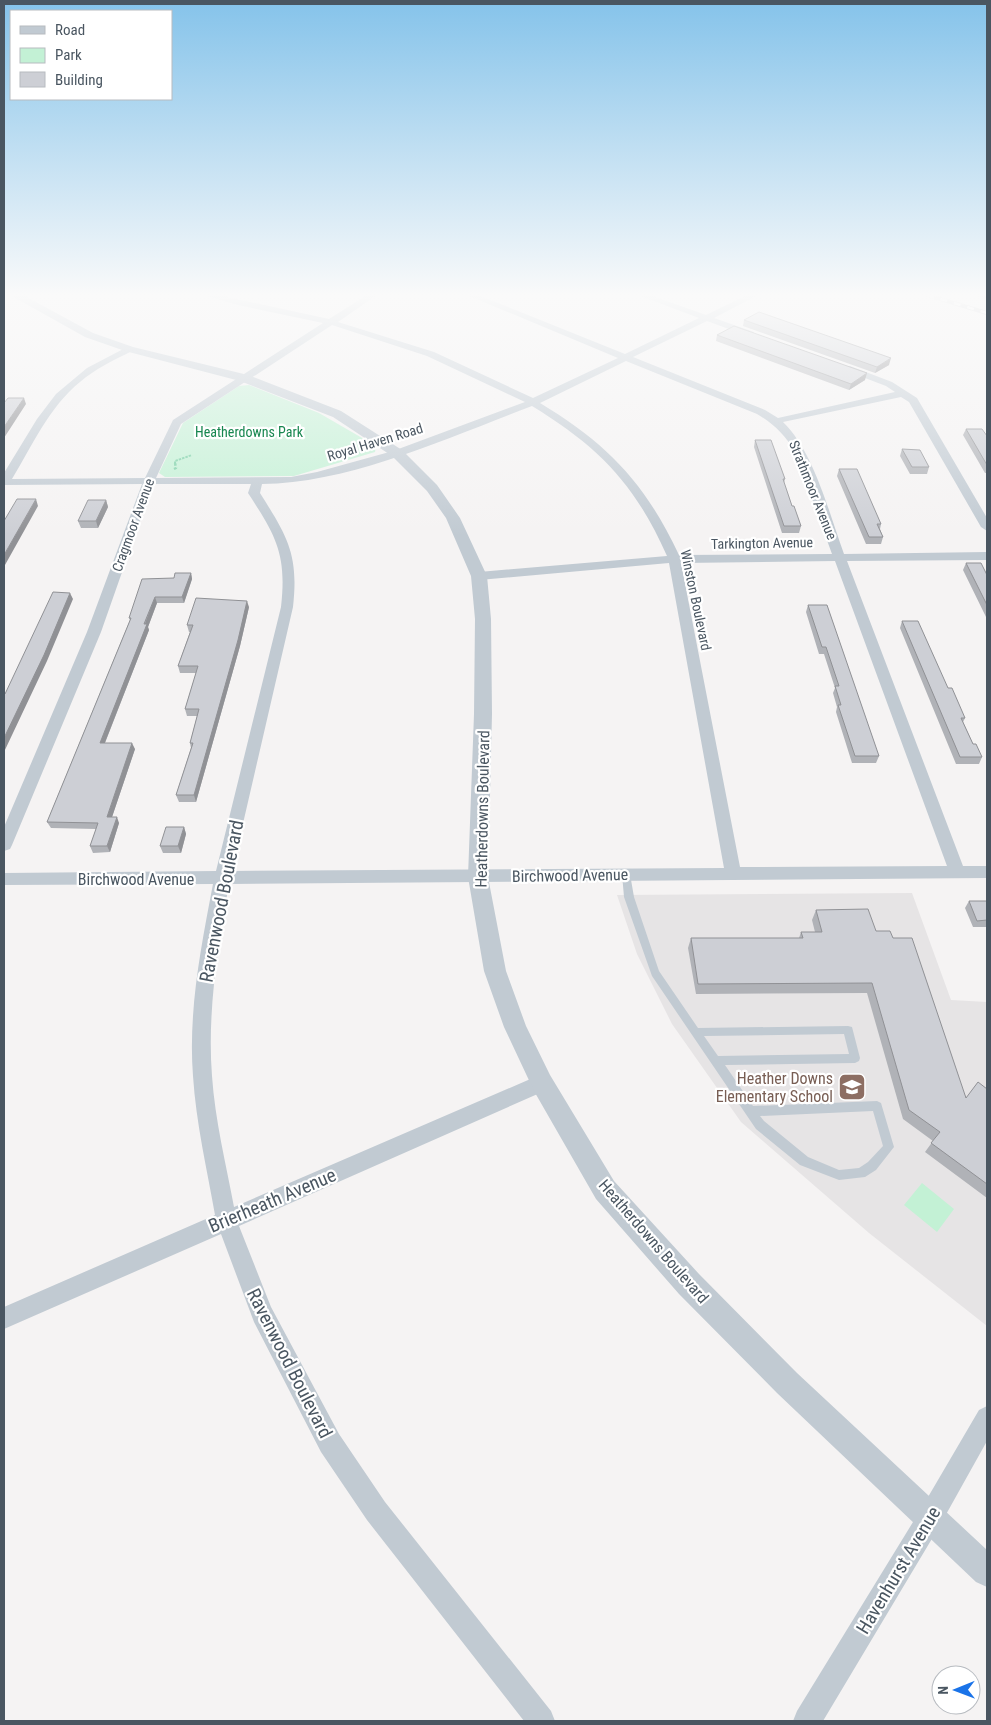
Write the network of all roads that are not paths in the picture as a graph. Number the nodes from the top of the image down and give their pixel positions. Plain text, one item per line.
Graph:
1 (83, 376) edge
2 (234, 376) edge
3 (248, 376) edge
4 (477, 376) edge
5 (591, 376) edge
6 (673, 376) edge
7 (866, 376) edge
8 (244, 378) junction
9 (905, 393) junction
10 (534, 402) junction
11 (776, 421) junction
12 (396, 453) junction
13 (149, 480) junction
14 (256, 480) junction
15 (4, 482) edge
16 (987, 527) edge
17 (987, 556) edge
18 (840, 557) junction
19 (674, 559) junction
20 (479, 576) junction
21 (4, 845) edge
22 (957, 872) junction
23 (987, 872) edge
24 (733, 873) junction
25 (626, 874) junction
26 (478, 876) junction
27 (4, 879) edge
28 (222, 879) junction
29 (696, 1032) junction
30 (717, 1061) junction
31 (542, 1084) junction
32 (751, 1111) junction
33 (226, 1220) junction
34 (4, 1318) edge
35 (987, 1418) edge
36 (930, 1518) junction
37 (987, 1570) edge
38 (541, 1721) edge
39 (807, 1721) edge

1 - 15 street
2 - 8 street, Heatherdowns Boulevard
3 - 8 street, Cragmoor Avenue
4 - 10 street, Winston Boulevard
5 - 10 street, Royal Haven Road
6 - 11 street, Strathmoor Avenue
7 - 9 street
8 - 12 street, Heatherdowns Boulevard
8 - 13 street, Cragmoor Avenue
9 - 11 street
9 - 16 street
10 - 12 street, Royal Haven Road
10 - 19 street, Winston Boulevard
11 - 18 street, Strathmoor Avenue
12 - 14 street, Royal Haven Road
12 - 20 street, Heatherdowns Boulevard
13 - 14 street, Royal Haven Road
13 - 15 street, Royal Haven Road
13 - 21 street, Cragmoor Avenue
14 - 28 street, Ravenwood Boulevard
17 - 18 street, Tarkington Avenue
18 - 19 street, Tarkington Avenue
18 - 22 street, Strathmoor Avenue
19 - 20 street, Tarkington Avenue
19 - 24 street, Winston Boulevard
20 - 26 street, Heatherdowns Boulevard
22 - 23 street, Birchwood Avenue
22 - 24 street, Birchwood Avenue
24 - 25 street, Birchwood Avenue
25 - 26 street, Birchwood Avenue
25 - 29 lane
26 - 28 street, Birchwood Avenue
26 - 31 street, Heatherdowns Boulevard
27 - 28 street, Birchwood Avenue
28 - 33 street, Ravenwood Boulevard
29 - 30 lane
29 - 30 lane
30 - 32 lane
31 - 33 street, Brierheath Avenue
31 - 36 street, Heatherdowns Boulevard
32 - 32 lane
33 - 34 street, Brierheath Avenue
33 - 38 street, Ravenwood Boulevard
35 - 36 street, Havenhurst Avenue
36 - 37 street, Heatherdowns Boulevard
36 - 39 street, Havenhurst Avenue

